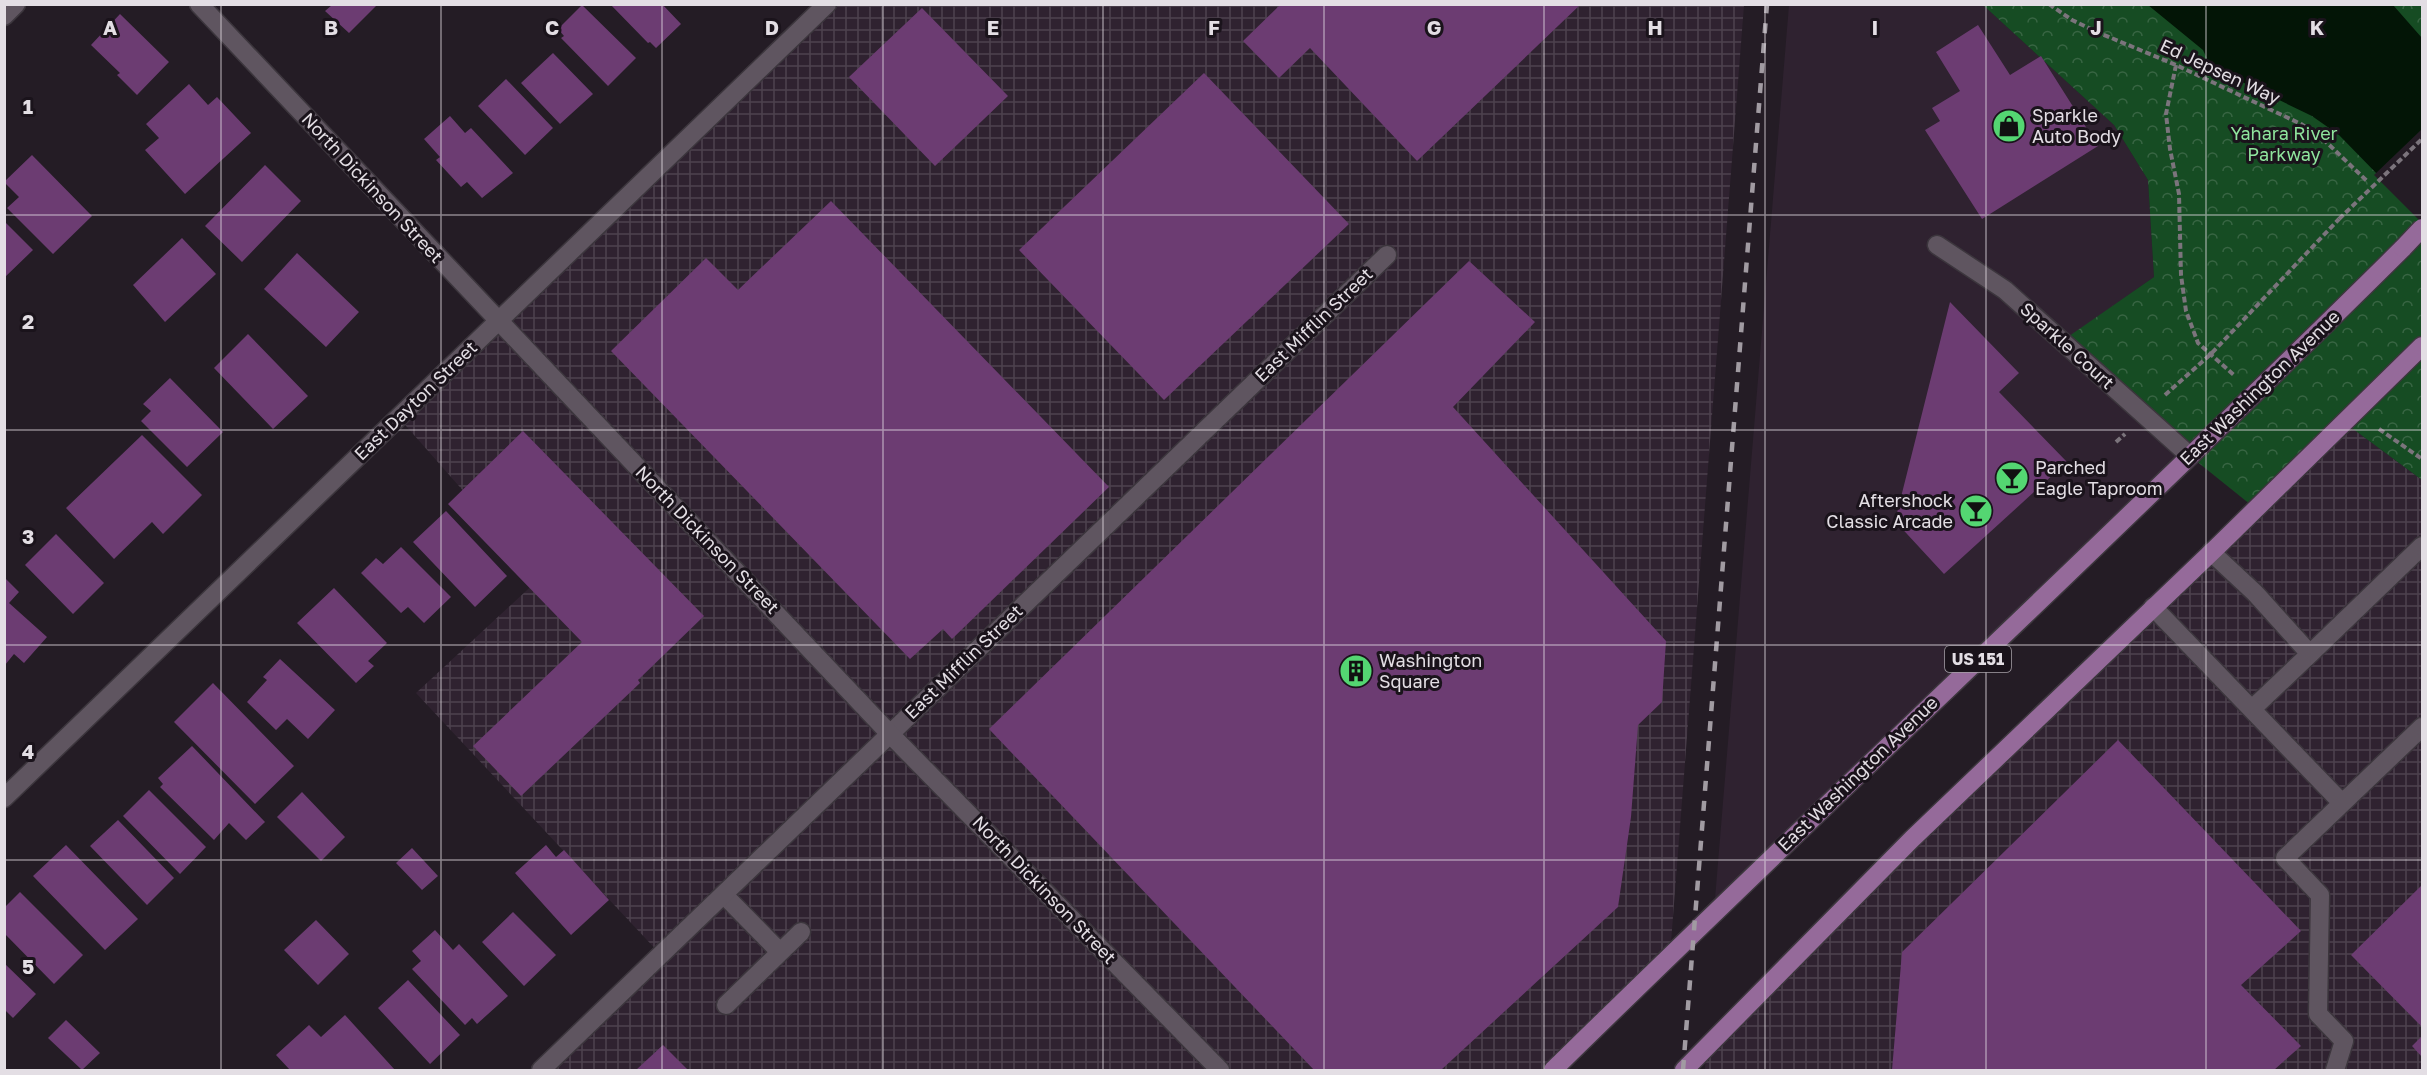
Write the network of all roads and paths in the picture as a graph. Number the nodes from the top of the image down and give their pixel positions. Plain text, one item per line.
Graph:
1 (16, 4) edge
2 (199, 4) edge
3 (827, 4) edge
4 (2049, 4) edge
5 (4, 16) edge
6 (2176, 65) junction
7 (2422, 139) edge
8 (2368, 182) dead end
9 (2422, 228) edge
10 (1937, 244) dead end
11 (1387, 255) dead end
12 (499, 321) junction
13 (2422, 346) edge
14 (2211, 354) junction
15 (2170, 390) dead end
16 (2256, 394) junction
17 (2357, 411) junction
18 (2190, 456) junction
19 (2422, 459) edge
20 (2422, 546) edge
21 (2211, 552) junction
22 (2153, 607) junction
23 (2310, 654) junction
24 (2252, 709) junction
25 (2422, 727) edge
26 (890, 734) junction
27 (4, 798) edge
28 (2342, 803) junction
29 (724, 894) junction
30 (801, 932) dead end
31 (780, 952) junction
32 (726, 1005) dead end
33 (1214, 1068) edge
34 (541, 1071) edge
35 (1553, 1071) edge
36 (1684, 1071) edge
37 (2336, 1071) edge

1 - 5 street
2 - 12 street, North Dickinson Street
3 - 12 street, East Dayton Street
4 - 6 path, Ed Jepsen Way
6 - 8 path, Ed Jepsen Way
6 - 14 path
7 - 14 path, bridge
9 - 16 main road, East Washington Avenue / US 151, bridge
10 - 18 street, Sparkle Court
11 - 26 street, East Mifflin Street
12 - 26 street, North Dickinson Street
12 - 27 street, East Dayton Street
13 - 17 main road
14 - 15 path
14 - 16 path
16 - 18 main road, East Washington Avenue / US 151
17 - 19 path
17 - 21 main road
18 - 35 main road, East Washington Avenue / US 151
20 - 23 street
21 - 22 main road
21 - 23 street
22 - 24 street
22 - 36 main road
23 - 24 street
24 - 28 street
25 - 28 street
26 - 29 street, East Mifflin Street
26 - 33 street, North Dickinson Street
28 - 37 street
29 - 31 street
29 - 34 street, East Mifflin Street
30 - 31 street
31 - 32 street

